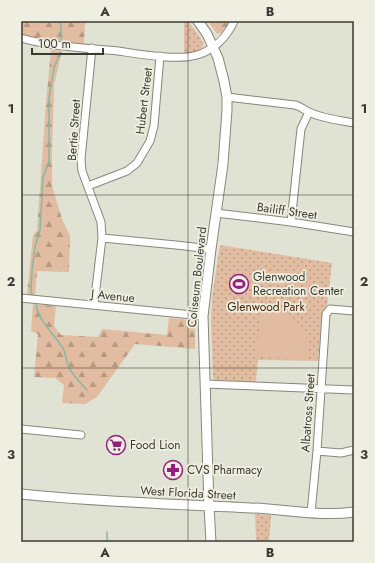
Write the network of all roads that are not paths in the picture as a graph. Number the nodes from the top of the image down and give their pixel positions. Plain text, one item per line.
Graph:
1 (198, 21) edge
2 (234, 21) edge
3 (21, 38) edge
4 (213, 47) junction
5 (92, 48) junction
6 (160, 56) junction
7 (227, 97) junction
8 (309, 112) junction
9 (354, 123) edge
10 (88, 186) junction
11 (216, 214) junction
12 (291, 222) junction
13 (354, 232) edge
14 (102, 238) junction
15 (211, 249) junction
16 (21, 298) edge
17 (94, 305) junction
18 (354, 311) edge
19 (203, 316) junction
20 (205, 384) junction
21 (321, 389) junction
22 (354, 390) edge
23 (21, 429) edge
24 (81, 435) dead end
25 (317, 450) junction
26 (354, 450) edge
27 (21, 494) edge
28 (209, 506) junction
29 (311, 512) junction
30 (354, 512) edge
31 (211, 542) edge

1 - 4 main road, Coliseum Boulevard
2 - 4 street
3 - 5 street
4 - 6 street
4 - 7 main road, Coliseum Boulevard
5 - 6 street
5 - 10 street, Bertie Street
6 - 10 street, Hubert Street
7 - 8 street
7 - 11 main road, Coliseum Boulevard
8 - 9 street
8 - 12 street
10 - 14 street, Bertie Street
11 - 12 street, Bailiff Street
11 - 15 main road, Coliseum Boulevard
12 - 13 street, Bailiff Street
14 - 15 street
14 - 17 street, Bertie Street
15 - 19 main road, Coliseum Boulevard
16 - 17 street, J Avenue
17 - 19 street, J Avenue
18 - 21 street, Albatross Street
19 - 20 main road, Coliseum Boulevard
20 - 21 street
20 - 28 main road, Coliseum Boulevard
21 - 22 street
21 - 25 street, Albatross Street
23 - 24 street
25 - 26 street
25 - 29 street, Albatross Street
27 - 28 main road, West Florida Street
28 - 29 main road, West Florida Street
28 - 31 main road, Coliseum Boulevard
29 - 30 main road, West Florida Street

